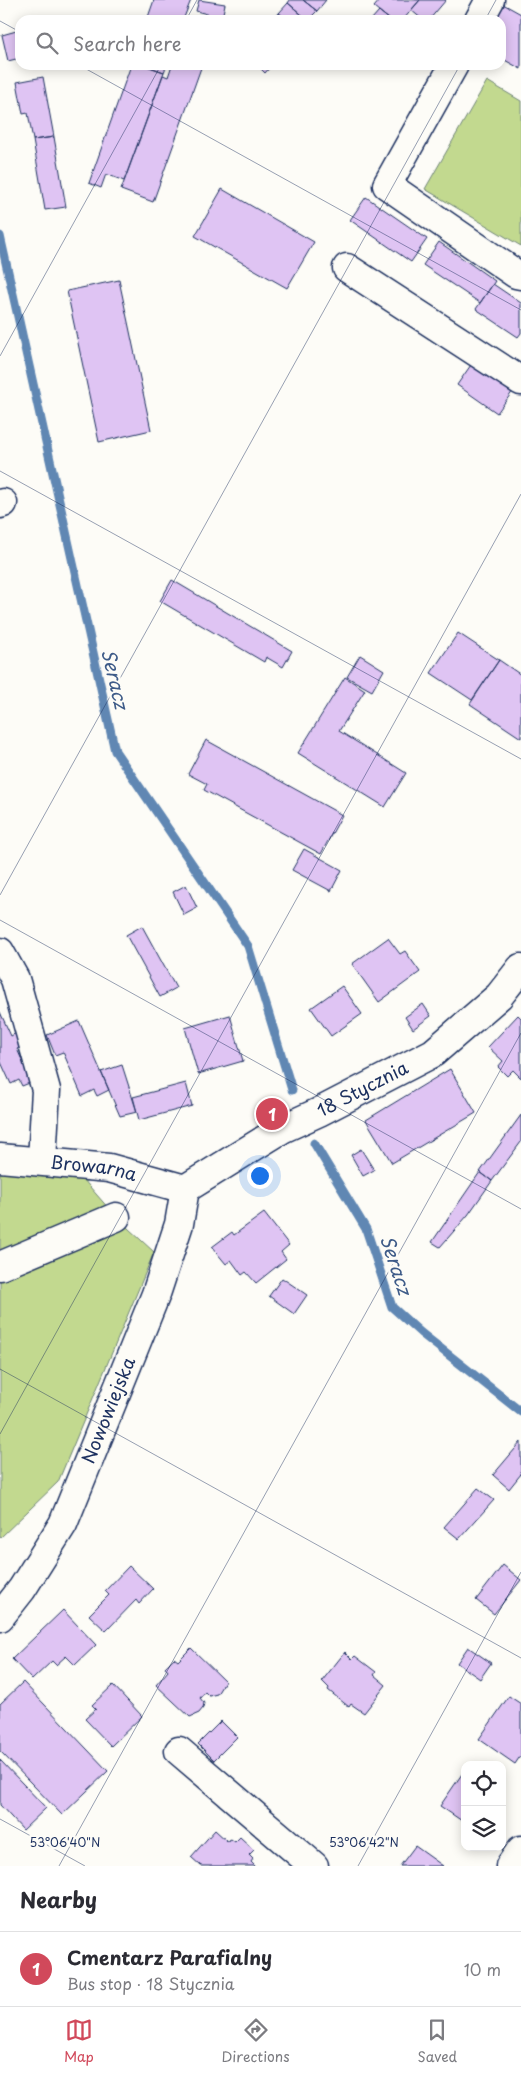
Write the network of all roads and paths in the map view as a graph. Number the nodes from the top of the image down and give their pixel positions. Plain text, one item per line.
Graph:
1 (490, 0) edge
2 (482, 15) edge
3 (451, 70) edge
4 (347, 268) dead end
5 (521, 275) edge
6 (521, 381) edge
7 (0, 952) edge
8 (521, 968) edge
9 (0, 1158) edge
10 (42, 1160) junction
11 (185, 1189) junction
12 (116, 1216) dead end
13 (0, 1266) edge
14 (0, 1617) edge
15 (180, 1752) dead end
16 (521, 1850) edge
17 (314, 1866) edge
18 (510, 1866) edge

1 - 2 street
3 - 5 street
4 - 6 street
7 - 10 street
8 - 11 street, 18 Stycznia
9 - 10 street, Browarna
10 - 11 street, Browarna
11 - 14 street, Nowowiejska
12 - 13 street
15 - 17 street
16 - 18 street

